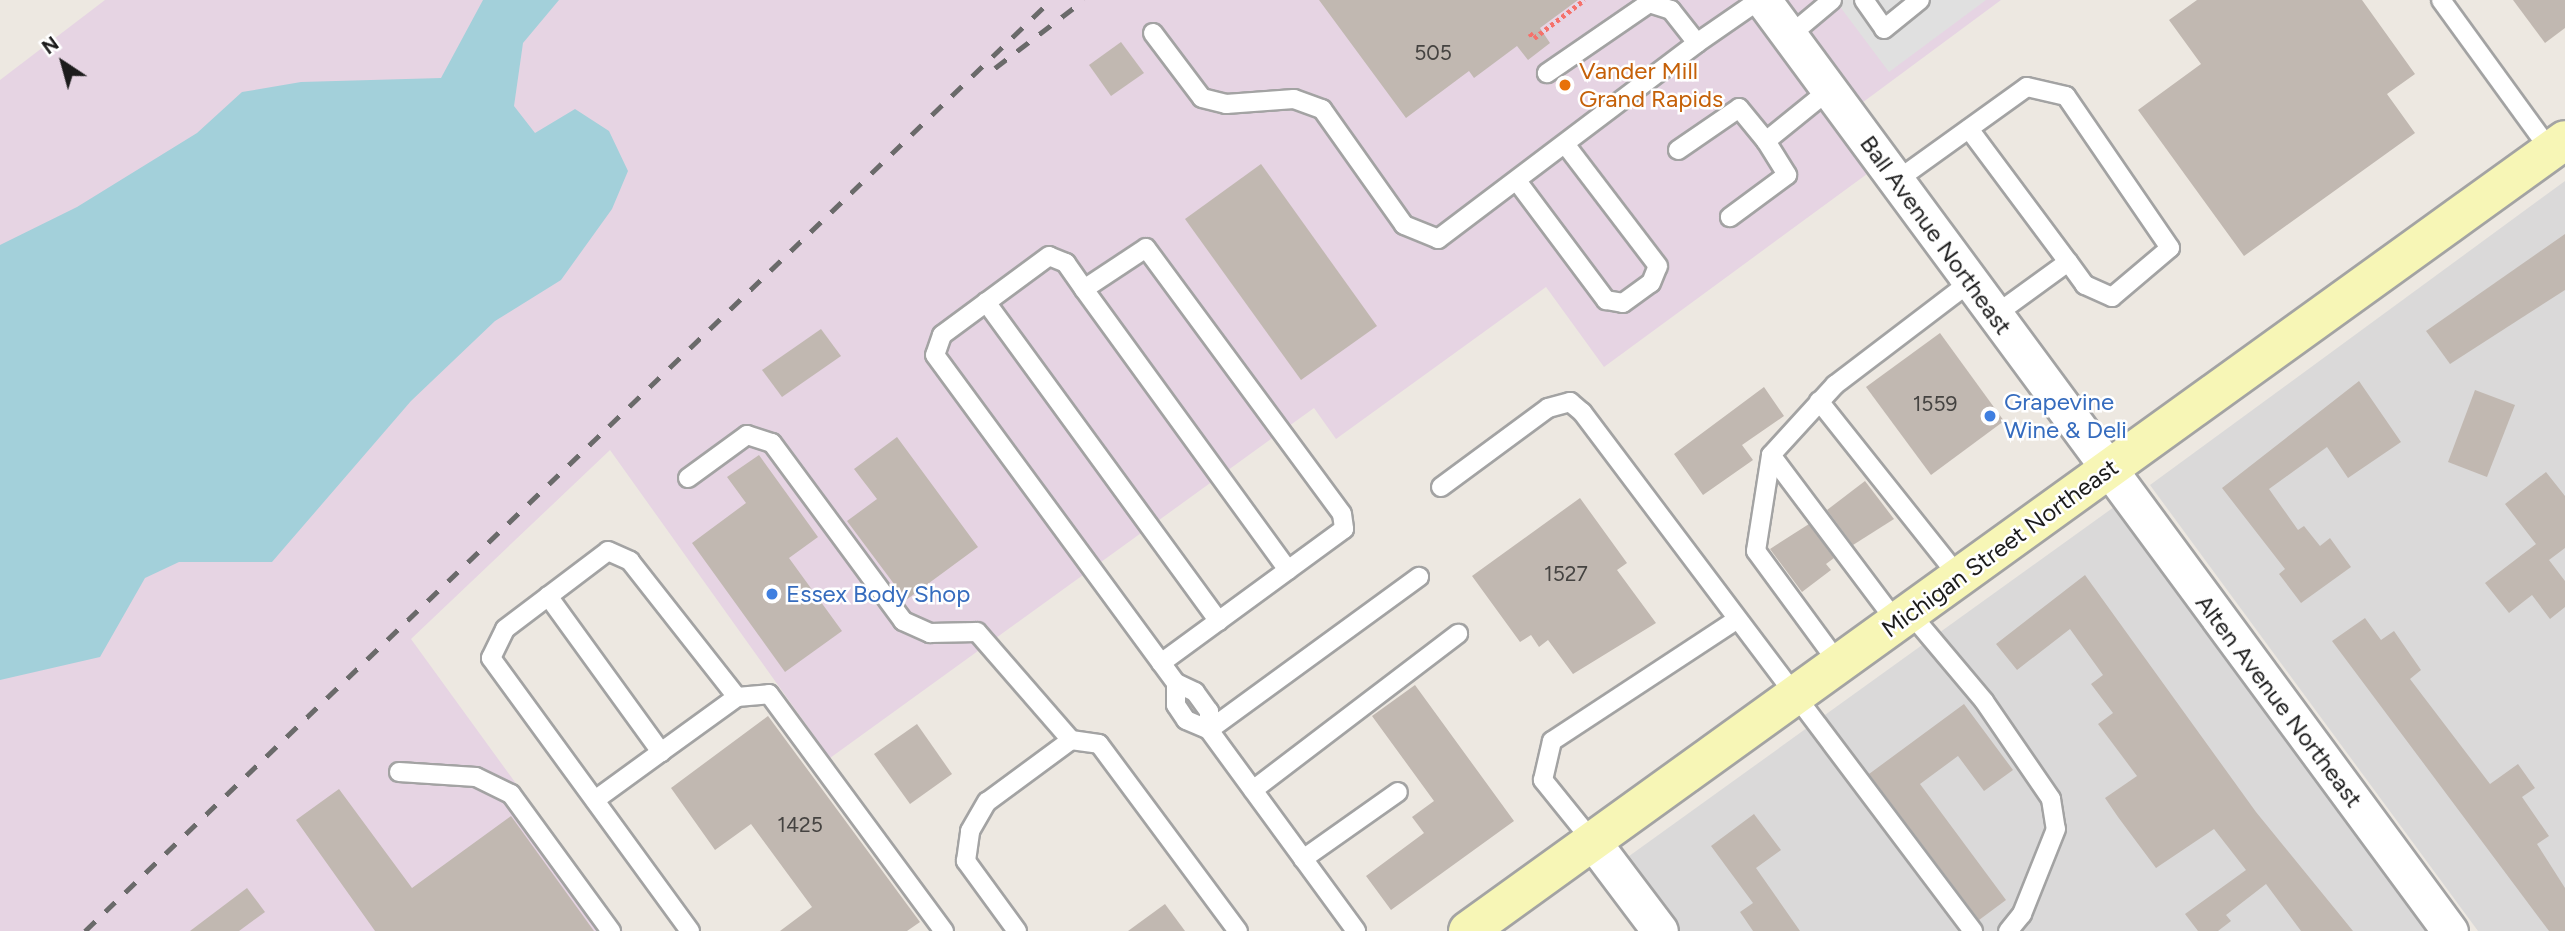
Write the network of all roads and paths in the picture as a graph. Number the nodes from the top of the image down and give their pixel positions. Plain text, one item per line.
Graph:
1 (1584, 0) edge
2 (1761, 0) edge
3 (1832, 0) edge
4 (1864, 0) edge
5 (1920, 0) edge
6 (2441, 0) edge
7 (1153, 33) dead end
8 (1530, 33) dead end
9 (1789, 36) junction
10 (1697, 43) junction
11 (1547, 73) dead end
12 (1829, 90) junction
13 (1969, 129) junction
14 (1766, 141) junction
15 (1565, 144) junction
16 (2558, 145) edge
17 (1678, 150) dead end
18 (1517, 181) junction
19 (1896, 181) junction
20 (1730, 217) dead end
21 (2068, 262) junction
22 (1970, 282) junction
23 (1084, 289) junction
24 (986, 302) junction
25 (1995, 315) junction
26 (1819, 401) junction
27 (1771, 455) junction
28 (2108, 470) junction
29 (688, 478) dead end
30 (1441, 487) dead end
31 (1288, 570) junction
32 (1419, 577) dead end
33 (1959, 578) junction
34 (548, 596) junction
35 (1904, 618) junction
36 (1219, 621) junction
37 (1735, 621) junction
38 (1458, 634) dead end
39 (1161, 663) junction
40 (1839, 664) junction
41 (1797, 695) junction
42 (737, 697) junction
43 (1209, 730) junction
44 (1071, 740) junction
45 (661, 752) junction
46 (399, 772) dead end
47 (1253, 790) junction
48 (1398, 792) dead end
49 (595, 800) junction
50 (1593, 842) junction
51 (1303, 859) junction
52 (611, 931) edge
53 (690, 931) edge
54 (944, 931) edge
55 (1017, 931) edge
56 (1238, 931) edge
57 (1356, 931) edge
58 (1468, 931) edge
59 (1660, 931) edge
60 (1973, 931) edge
61 (2008, 931) edge
62 (2450, 931) edge

1 - 8 path
2 - 9 street, Ball Avenue Northeast
2 - 10 lane
3 - 9 lane
4 - 5 lane
6 - 16 lane
7 - 18 lane
9 - 12 street, Ball Avenue Northeast
10 - 11 lane
10 - 15 lane
12 - 14 lane
12 - 19 street, Ball Avenue Northeast
13 - 19 lane
13 - 21 lane
13 - 21 lane
14 - 17 lane
14 - 20 lane
15 - 18 lane
15 - 18 lane
16 - 28 main road, Michigan Street Northeast
19 - 22 street, Ball Avenue Northeast
21 - 25 lane
22 - 25 street, Ball Avenue Northeast
22 - 26 lane
23 - 24 lane
23 - 31 lane
23 - 31 lane
24 - 36 lane
24 - 39 lane
25 - 28 street, Ball Avenue Northeast
26 - 27 lane
26 - 33 lane
27 - 35 lane
27 - 40 lane
28 - 33 main road, Michigan Street Northeast
28 - 62 street, Alten Avenue Northeast
29 - 44 lane
30 - 37 lane
31 - 36 lane
32 - 43 lane
33 - 35 main road, Michigan Street Northeast
34 - 42 lane
34 - 45 lane
34 - 49 lane
35 - 40 main road, Michigan Street Northeast
35 - 61 lane
36 - 39 lane
37 - 41 lane
37 - 50 lane
38 - 47 lane
39 - 43 lane
40 - 41 main road, Michigan Street Northeast
41 - 50 main road, Michigan Street Northeast
41 - 60 lane
42 - 45 lane
42 - 54 lane
43 - 47 lane
44 - 55 lane
44 - 56 lane
45 - 49 lane
46 - 52 lane
47 - 51 lane
48 - 51 lane
49 - 53 lane
50 - 58 main road, Michigan Street Northeast
50 - 59 street
51 - 57 lane

